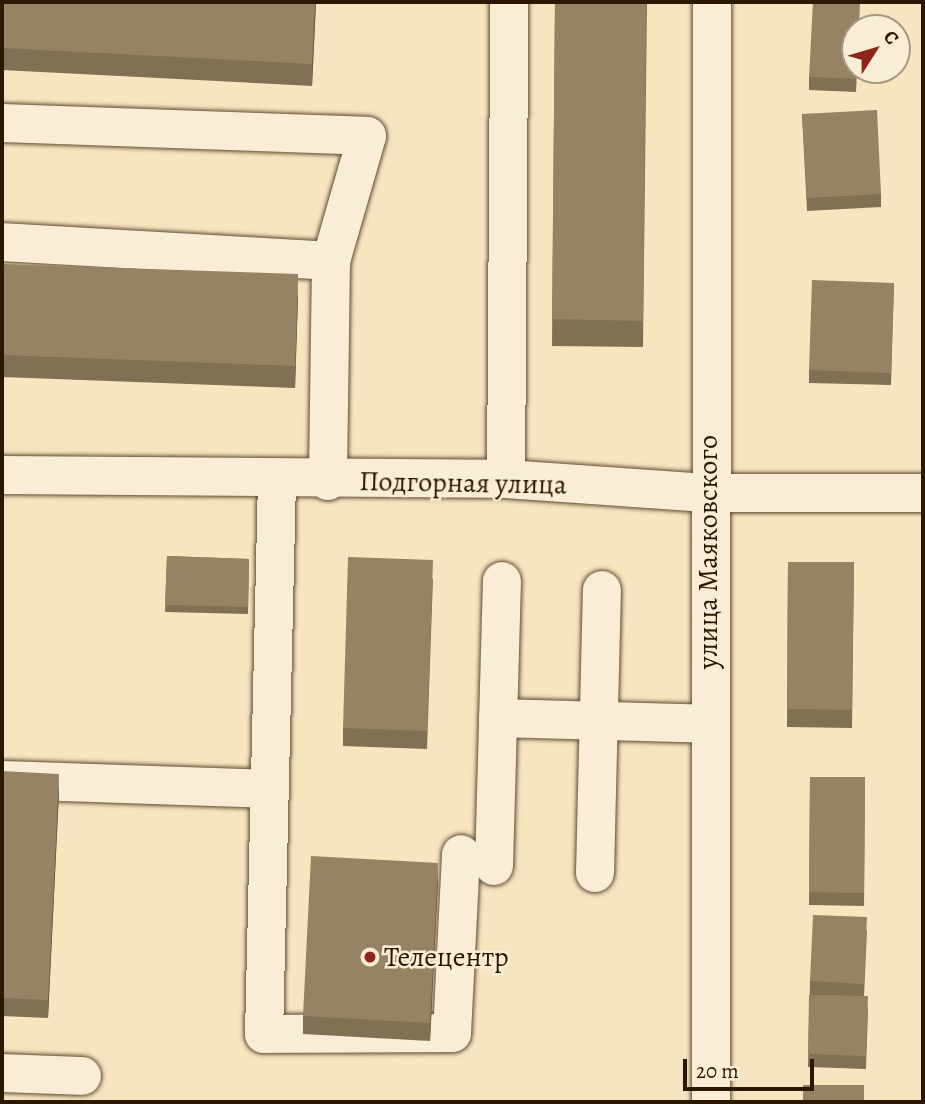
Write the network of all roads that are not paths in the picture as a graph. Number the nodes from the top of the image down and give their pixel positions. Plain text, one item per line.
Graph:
1 (509, 2) edge
2 (712, 2) edge
3 (2, 123) edge
4 (2, 242) edge
5 (331, 261) junction
6 (2, 475) edge
7 (506, 479) junction
8 (277, 480) junction
9 (328, 481) junction
10 (707, 493) junction
11 (923, 493) edge
12 (502, 581) dead end
13 (602, 590) dead end
14 (498, 718) junction
15 (599, 721) junction
16 (707, 724) junction
17 (2, 780) edge
18 (269, 789) junction
19 (595, 873) dead end
20 (2, 1073) edge
21 (82, 1076) dead end
22 (711, 1102) edge

1 - 7 street
2 - 10 street, улица Маяковского
3 - 5 street
4 - 5 street
5 - 9 street
6 - 8 street, Подгорная улица
7 - 9 street, Подгорная улица
7 - 10 street, Подгорная улица
8 - 9 street, Подгорная улица
8 - 18 street
10 - 11 street, Подгорная улица
10 - 16 street, улица Маяковского
12 - 14 street
13 - 15 street
14 - 15 street
14 - 18 street
15 - 16 street
15 - 19 street
16 - 22 street, улица Маяковского
17 - 18 street
20 - 21 street

